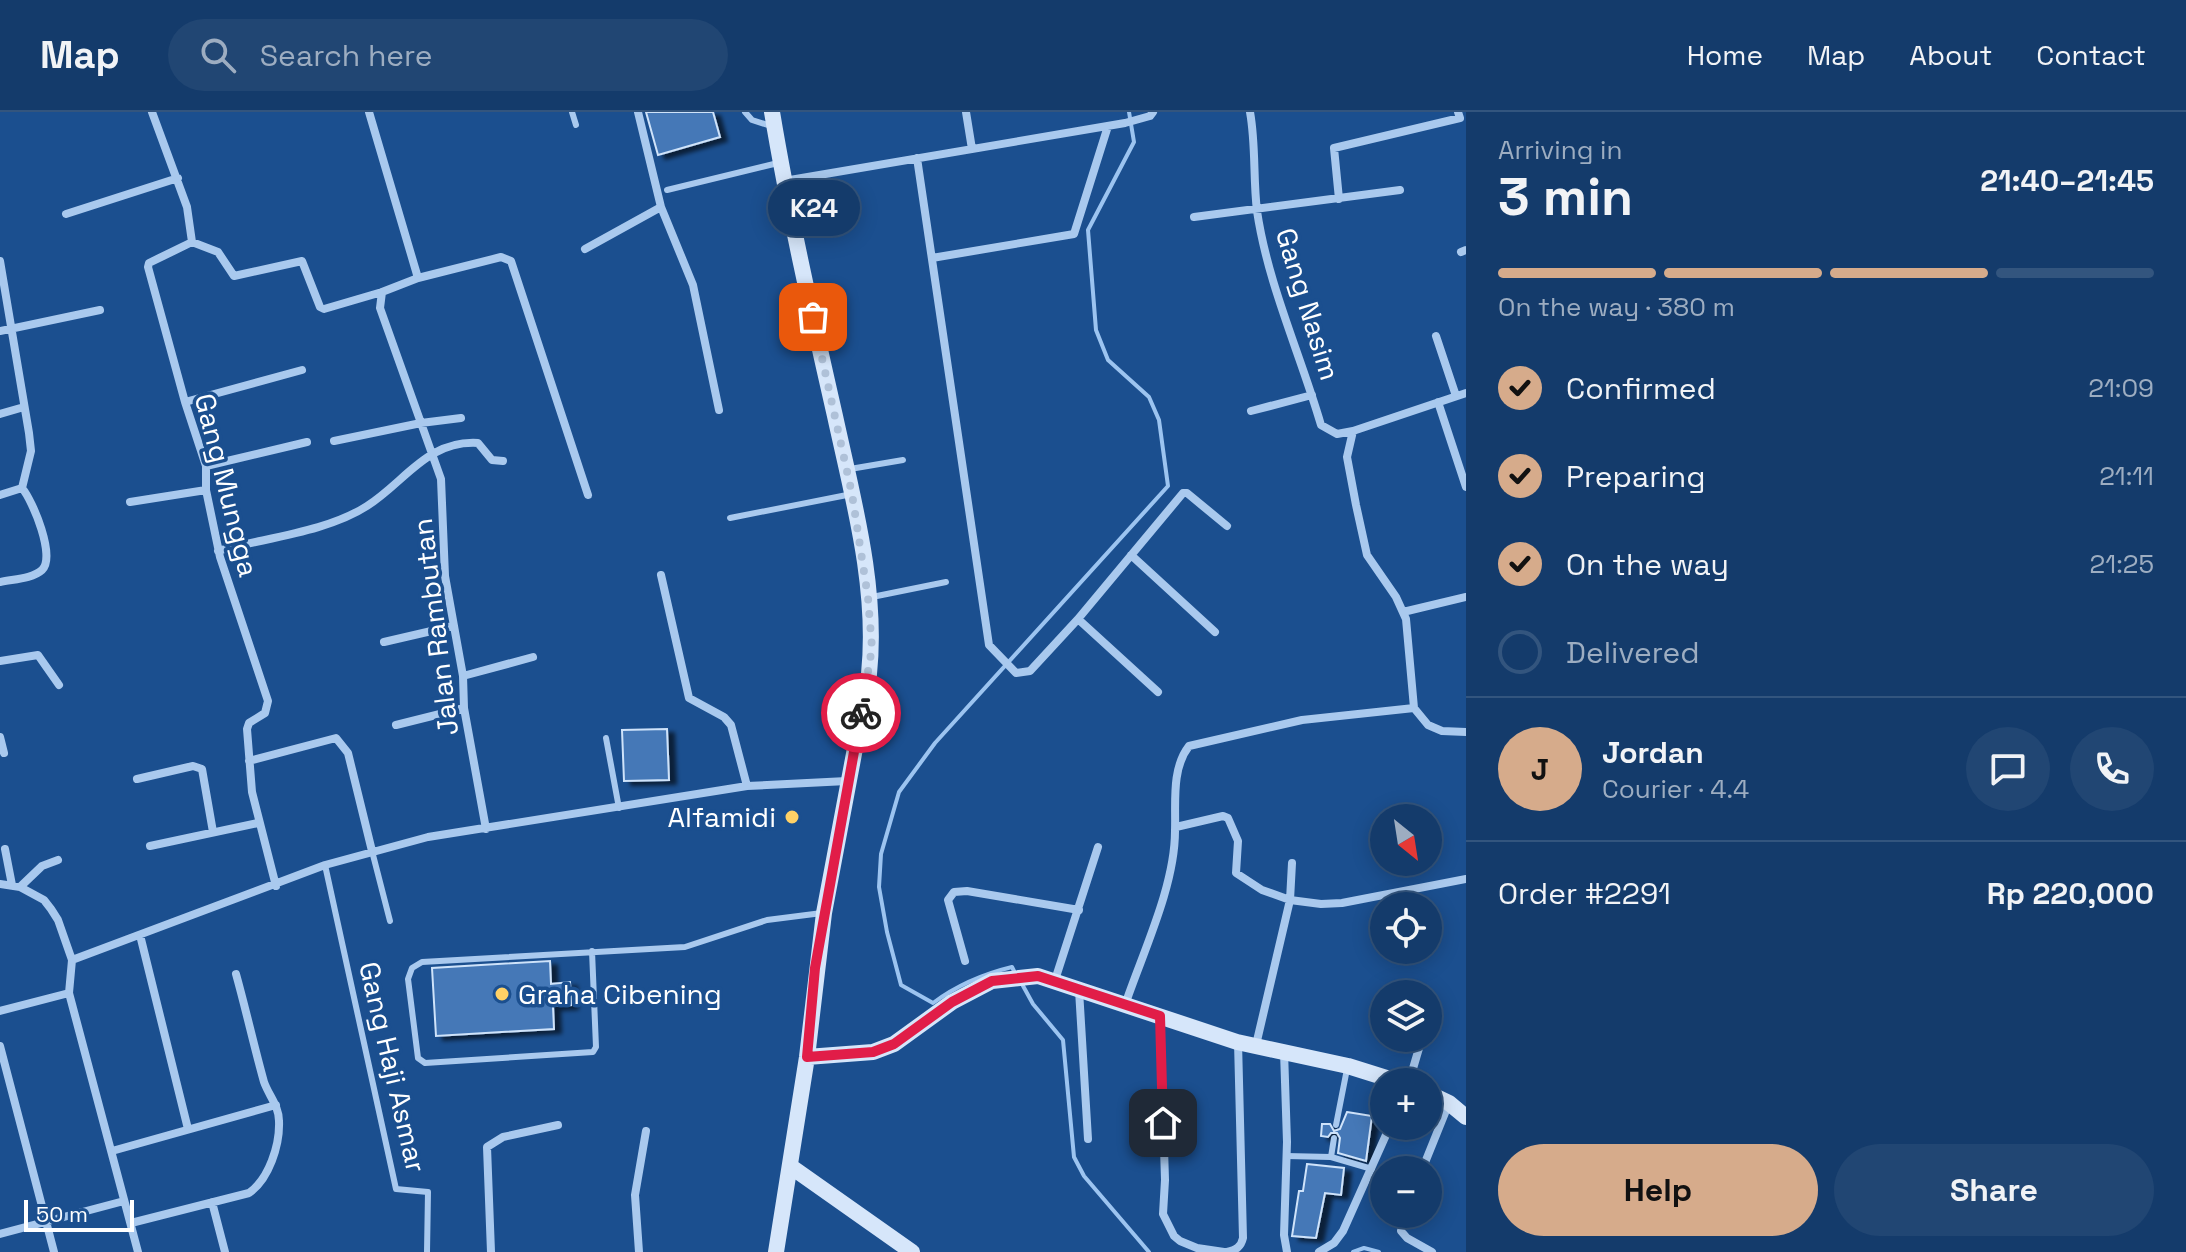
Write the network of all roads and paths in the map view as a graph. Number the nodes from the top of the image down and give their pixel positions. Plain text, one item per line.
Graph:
1 (152, 112) edge
2 (369, 112) edge
3 (572, 112) edge
4 (638, 112) edge
5 (745, 112) edge
6 (966, 112) edge
7 (1153, 112) edge
8 (1250, 112) edge
9 (1458, 112) edge
10 (774, 119) edge
11 (576, 125) dead end
12 (1108, 126) junction
13 (972, 149) junction
14 (917, 158) junction
15 (782, 162) junction
16 (178, 178) junction
17 (784, 181) junction
18 (667, 190) dead end
19 (1400, 190) dead end
20 (1339, 199) junction
21 (661, 207) junction
22 (1257, 210) junction
23 (66, 214) dead end
24 (1194, 217) dead end
25 (192, 242) junction
26 (585, 249) dead end
27 (932, 258) junction
28 (1, 264) edge
29 (418, 278) junction
30 (382, 292) junction
31 (100, 310) dead end
32 (12, 328) junction
33 (0, 331) edge
34 (1436, 336) dead end
35 (302, 370) dead end
36 (1466, 393) edge
37 (1312, 395) junction
38 (1456, 396) junction
39 (185, 402) junction
40 (1438, 402) junction
41 (24, 407) junction
42 (719, 410) dead end
43 (1251, 411) dead end
44 (0, 414) edge
45 (461, 418) dead end
46 (421, 423) junction
47 (1353, 431) junction
48 (334, 441) dead end
49 (307, 442) dead end
50 (433, 452) junction
51 (903, 460) dead end
52 (503, 461) dead end
53 (206, 466) junction
54 (846, 469) junction
55 (1466, 487) edge
56 (22, 488) junction
57 (206, 490) junction
58 (852, 494) junction
59 (0, 495) edge
60 (588, 495) dead end
61 (130, 502) dead end
62 (730, 518) dead end
63 (1227, 526) dead end
64 (218, 551) junction
65 (1131, 555) junction
66 (661, 575) dead end
67 (0, 582) edge
68 (946, 582) dead end
69 (1466, 597) edge
70 (868, 598) junction
71 (1403, 612) junction
72 (1078, 619) junction
73 (453, 626) junction
74 (1215, 632) dead end
75 (384, 642) dead end
76 (533, 657) dead end
77 (0, 661) edge
78 (463, 676) junction
79 (59, 685) dead end
80 (1158, 692) dead end
81 (464, 708) junction
82 (1414, 708) junction
83 (396, 725) dead end
84 (1466, 732) edge
85 (0, 737) edge
86 (606, 738) dead end
87 (4, 753) dead end
88 (249, 761) junction
89 (137, 779) dead end
90 (847, 781) junction
91 (747, 786) junction
92 (619, 808) junction
93 (258, 823) junction
94 (1176, 827) junction
95 (486, 829) junction
96 (213, 832) junction
97 (150, 846) dead end
98 (1098, 847) dead end
99 (5, 849) dead end
100 (372, 851) junction
101 (58, 860) dead end
102 (1292, 863) dead end
103 (325, 865) junction
104 (1466, 879) edge
105 (0, 884) edge
106 (16, 886) junction
107 (276, 886) junction
108 (1290, 900) junction
109 (1079, 910) junction
110 (824, 913) junction
111 (390, 921) dead end
112 (140, 935) junction
113 (592, 951) junction
114 (72, 960) junction
115 (965, 961) dead end
116 (236, 974) dead end
117 (1047, 978) junction
118 (1079, 989) junction
119 (69, 993) junction
120 (1125, 1005) junction
121 (0, 1011) edge
122 (1160, 1016) junction
123 (1237, 1042) junction
124 (1256, 1045) junction
125 (0, 1046) edge
126 (1284, 1051) junction
127 (807, 1057) junction
128 (1348, 1066) junction
129 (1370, 1073) edge
130 (1442, 1100) edge
131 (1449, 1103) junction
132 (276, 1105) junction
133 (1466, 1117) edge
134 (558, 1125) dead end
135 (1336, 1125) dead end
136 (188, 1129) junction
137 (646, 1131) dead end
138 (1334, 1138) dead end
139 (1088, 1139) dead end
140 (112, 1151) junction
141 (1286, 1156) junction
142 (1428, 1156) edge
143 (1331, 1157) junction
144 (790, 1166) junction
145 (1370, 1168) edge
146 (1370, 1173) edge
147 (124, 1201) junction
148 (212, 1202) junction
149 (46, 1222) junction
150 (131, 1223) junction
151 (1400, 1228) edge
152 (0, 1234) edge
153 (908, 1251) edge
154 (54, 1252) edge
155 (138, 1252) edge
156 (225, 1252) edge
157 (427, 1252) edge
158 (491, 1252) edge
159 (639, 1252) edge
160 (776, 1252) edge
161 (1226, 1252) edge
162 (1287, 1252) edge
163 (1319, 1252) edge
164 (1432, 1252) edge

1 - 16 street
2 - 29 street
3 - 11 lane
4 - 21 street
5 - 10 lane
6 - 13 street
7 - 12 street
8 - 22 street, Gang Nasim
9 - 20 street
10 - 15 main road
12 - 13 street
12 - 27 street
13 - 14 street
14 - 17 street
14 - 27 street
15 - 17 main road
15 - 18 lane
16 - 23 street
16 - 25 street
17 - 54 main road
19 - 20 street
20 - 22 street
21 - 26 street
21 - 42 street
22 - 24 street
22 - 37 street, Gang Nasim
25 - 30 street
25 - 39 street, Gang Mungga
27 - 72 street
28 - 32 street
29 - 30 street
29 - 60 street
30 - 46 street, Jalan Rambutan
31 - 32 street
32 - 33 street
32 - 41 street
34 - 38 street
35 - 39 street
36 - 38 street
37 - 43 street
37 - 47 street, Gang Nasim
38 - 40 street
39 - 53 street, Gang Mungga
40 - 47 street
40 - 55 street
41 - 44 street
41 - 56 street
45 - 46 street
46 - 48 street
46 - 50 street, Jalan Rambutan
47 - 71 street
49 - 53 street
50 - 52 street
50 - 64 street
50 - 73 street, Jalan Rambutan
51 - 54 lane
53 - 57 street, Gang Mungga
54 - 58 main road
56 - 59 street
56 - 67 street
57 - 61 street
57 - 64 street, Gang Mungga
58 - 62 lane
58 - 70 main road
63 - 65 street
64 - 88 street, Gang Mungga
65 - 72 street
65 - 74 street
66 - 91 street
68 - 70 lane
69 - 71 street
70 - 90 main road
71 - 82 street
72 - 80 street
73 - 75 street
73 - 78 street, Jalan Rambutan
76 - 78 street
77 - 79 street
78 - 81 street, Jalan Rambutan
81 - 83 street
81 - 95 street, Jalan Rambutan
82 - 84 street
82 - 94 street
85 - 87 street
86 - 92 lane
88 - 93 street, Gang Mungga
88 - 100 street
89 - 96 street
90 - 91 street
90 - 110 main road
91 - 92 street
92 - 95 street
93 - 96 street
93 - 107 street, Gang Mungga
94 - 108 street
94 - 120 street
95 - 100 street
96 - 97 street
98 - 109 street
99 - 106 street
100 - 103 street
100 - 111 lane
101 - 106 street
102 - 108 street
103 - 107 street
103 - 157 lane, Gang Haji Asmar
104 - 108 street
105 - 106 street
106 - 114 street
107 - 112 street
108 - 124 street
109 - 115 street
109 - 117 street
110 - 113 lane
110 - 127 main road
112 - 114 street
112 - 136 street
113 - 113 lane
114 - 119 street
116 - 132 street
117 - 118 main road
117 - 127 main road
118 - 120 main road
118 - 139 street
119 - 121 street
119 - 140 street
120 - 122 main road
122 - 123 main road
122 - 161 street
123 - 124 main road
123 - 161 street
124 - 126 main road
125 - 149 street
126 - 128 main road
126 - 141 street
127 - 144 main road
128 - 129 main road
128 - 135 lane
130 - 131 main road
131 - 133 main road
131 - 142 street
132 - 136 street
132 - 148 street
134 - 158 street
136 - 140 street
137 - 159 street
138 - 143 lane
140 - 147 street
141 - 143 lane
141 - 162 street
143 - 145 lane
144 - 153 main road
144 - 160 main road
146 - 163 street
147 - 149 street
147 - 150 street
148 - 150 street
148 - 156 street
149 - 152 street
149 - 154 street
150 - 155 street
151 - 164 street

